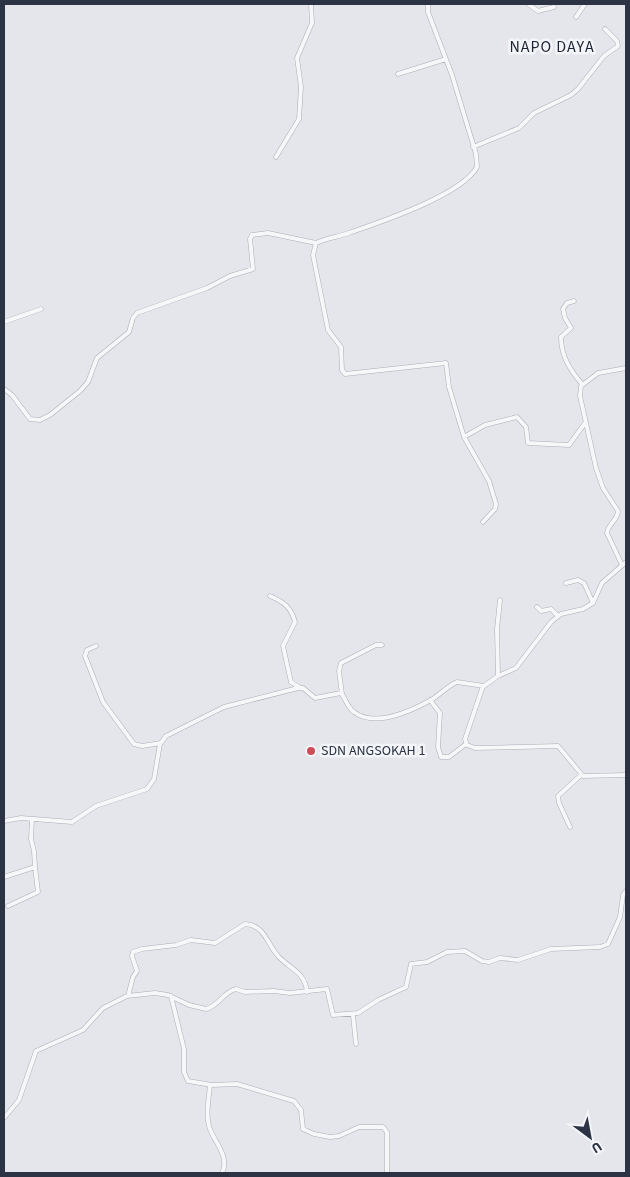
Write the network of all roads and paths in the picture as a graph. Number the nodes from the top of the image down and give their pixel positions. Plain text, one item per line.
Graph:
1 (310, 4) edge
2 (428, 4) edge
3 (528, 4) edge
4 (585, 4) edge
5 (554, 7) dead end
6 (576, 17) dead end
7 (605, 29) dead end
8 (446, 59) junction
9 (398, 74) dead end
10 (473, 147) junction
11 (276, 157) dead end
12 (316, 243) junction
13 (574, 301) dead end
14 (42, 309) dead end
15 (4, 322) edge
16 (626, 368) edge
17 (582, 384) junction
18 (4, 389) edge
19 (585, 423) junction
20 (464, 437) junction
21 (483, 522) dead end
22 (626, 562) edge
23 (622, 565) junction
24 (566, 583) dead end
25 (270, 596) dead end
26 (500, 600) dead end
27 (593, 603) junction
28 (537, 607) dead end
29 (558, 616) junction
30 (382, 645) dead end
31 (96, 646) dead end
32 (498, 676) junction
33 (482, 686) junction
34 (299, 688) junction
35 (342, 694) junction
36 (430, 700) junction
37 (161, 743) junction
38 (466, 744) junction
39 (581, 774) junction
40 (626, 775) edge
41 (32, 819) junction
42 (4, 821) edge
43 (570, 827) dead end
44 (34, 867) junction
45 (4, 878) edge
46 (626, 891) edge
47 (8, 906) dead end
48 (307, 992) junction
49 (128, 996) junction
50 (171, 996) junction
51 (353, 1014) junction
52 (356, 1044) dead end
53 (210, 1085) junction
54 (4, 1118) edge
55 (222, 1173) edge
56 (387, 1173) edge

1 - 11 street
2 - 8 street
3 - 5 street
4 - 6 street
7 - 10 street
8 - 9 street
8 - 10 street
10 - 12 street
12 - 18 street
12 - 20 street
13 - 17 street
14 - 15 street
16 - 17 street
17 - 19 street
19 - 20 street
19 - 23 street
20 - 21 street
22 - 23 street
23 - 27 street
24 - 27 street
25 - 34 street
26 - 32 street
27 - 29 street
28 - 29 street
29 - 32 street
30 - 35 street
31 - 37 street
32 - 33 street
33 - 36 street
33 - 38 street
34 - 35 street
34 - 37 street
35 - 36 street
36 - 38 street
37 - 41 street
38 - 39 street
39 - 40 street
39 - 43 street
41 - 42 street
41 - 44 street
44 - 45 street
44 - 47 street
46 - 51 street
48 - 49 street
48 - 50 street
48 - 51 street
49 - 50 street
49 - 54 street
50 - 53 street
51 - 52 street
53 - 55 street
53 - 56 street

